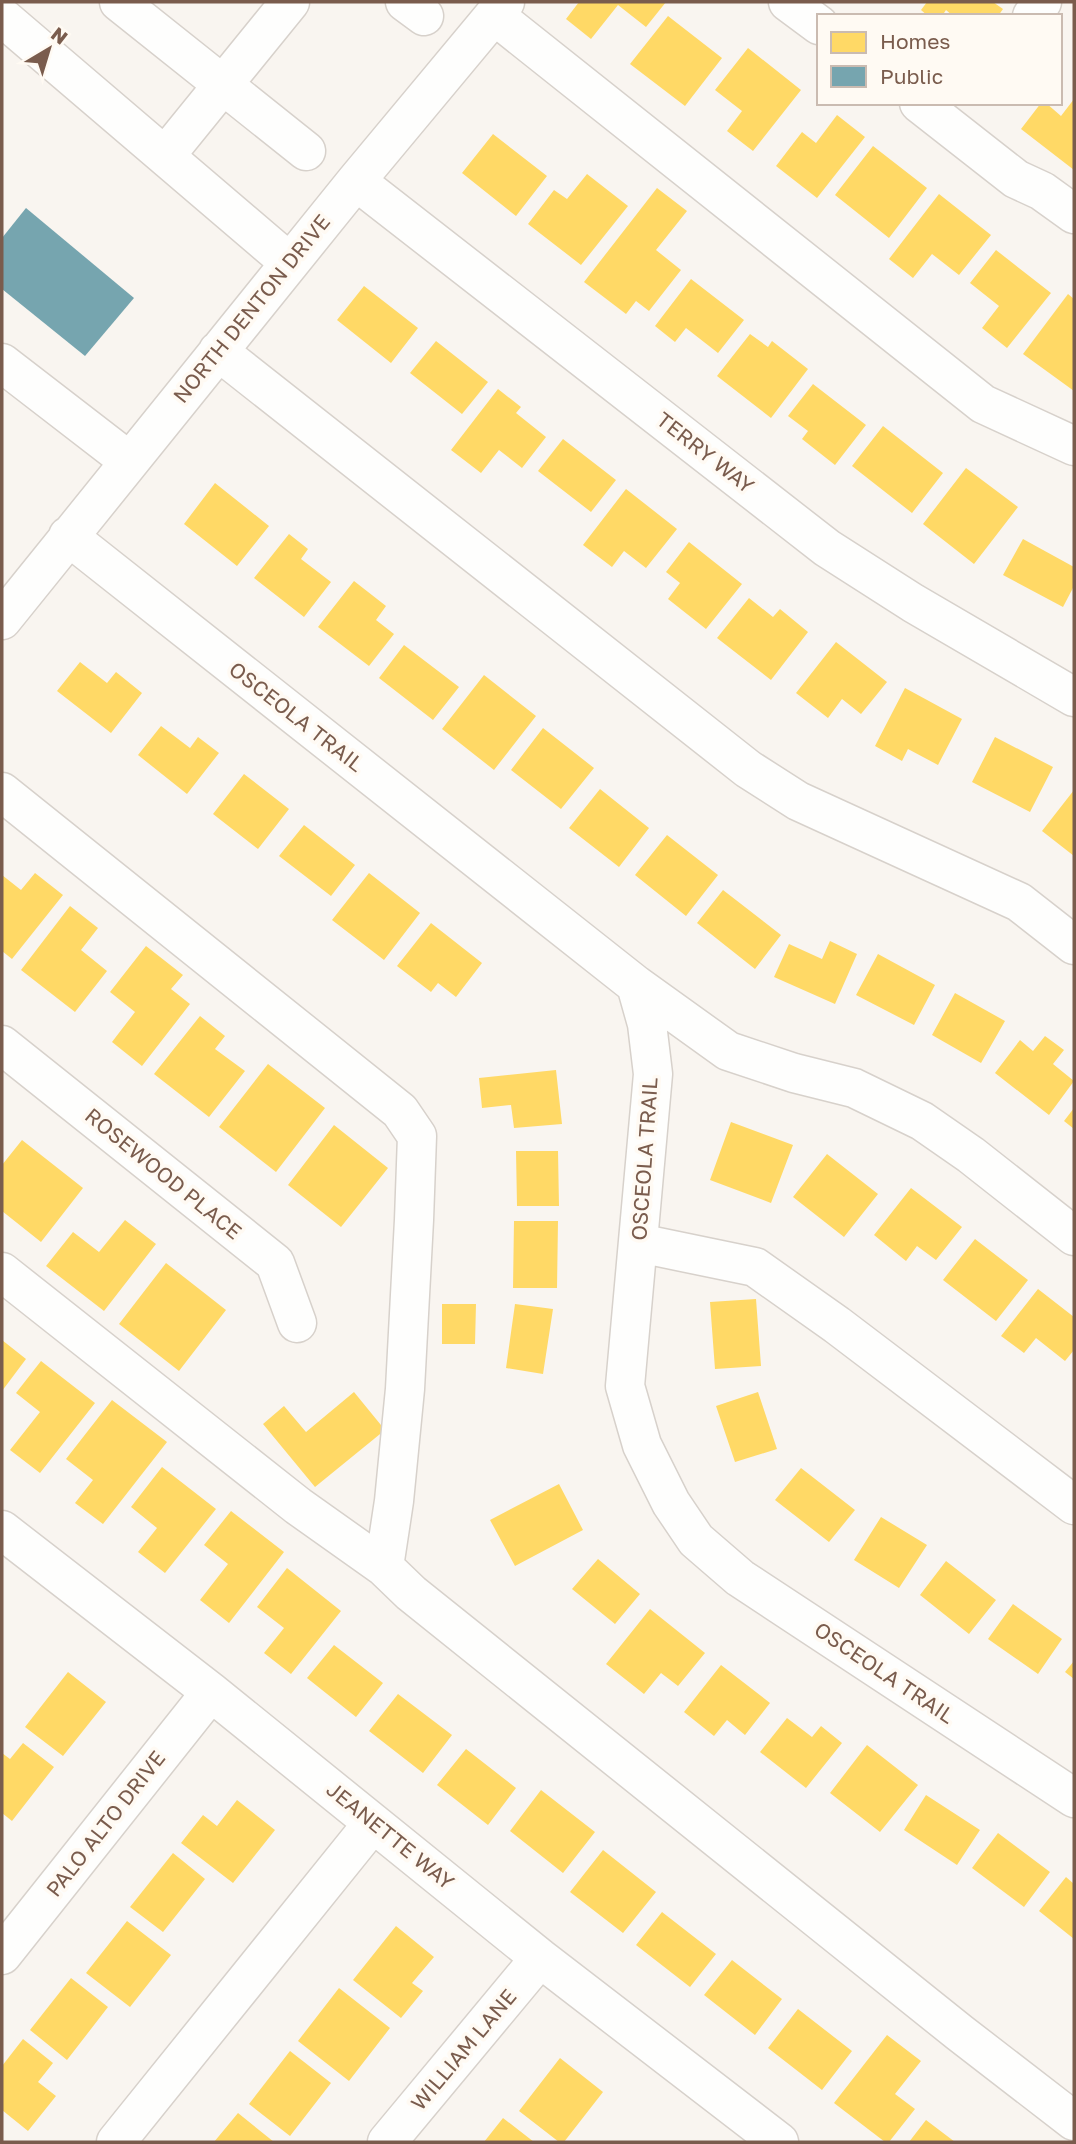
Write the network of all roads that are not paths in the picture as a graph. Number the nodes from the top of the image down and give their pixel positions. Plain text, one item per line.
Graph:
1 (119, 2) edge
2 (290, 2) edge
3 (500, 8) edge
4 (2, 17) edge
5 (224, 86) junction
6 (944, 111) edge
7 (306, 150) dead end
8 (165, 156) junction
9 (356, 181) junction
10 (1074, 214) edge
11 (290, 263) junction
12 (218, 351) junction
13 (2, 362) edge
14 (1074, 446) edge
15 (129, 461) junction
16 (68, 536) junction
17 (2, 620) edge
18 (1074, 697) edge
19 (2, 792) edge
20 (1074, 945) edge
21 (636, 985) junction
22 (2, 1045) edge
23 (1074, 1236) edge
24 (639, 1243) junction
25 (2, 1272) edge
26 (297, 1323) dead end
27 (1074, 1505) edge
28 (6, 1540) edge
29 (384, 1567) junction
30 (211, 1692) junction
31 (1074, 1798) edge
32 (373, 1823) junction
33 (2, 1955) edge
34 (540, 1958) junction
35 (1074, 2121) edge
36 (116, 2142) edge
37 (387, 2142) edge
38 (779, 2142) edge

1 - 5 street
2 - 5 street
3 - 9 street, NORTH DENTON DRIVE
3 - 14 street
4 - 8 street
5 - 7 street
5 - 8 street
6 - 10 street
8 - 11 street
9 - 11 street, NORTH DENTON DRIVE
9 - 18 street, TERRY WAY
11 - 12 street, NORTH DENTON DRIVE
12 - 15 street, NORTH DENTON DRIVE
12 - 20 street
13 - 15 street
15 - 16 street, NORTH DENTON DRIVE
16 - 17 street, NORTH DENTON DRIVE
16 - 21 street, OSCEOLA TRAIL
19 - 29 street
21 - 23 street
21 - 24 street, OSCEOLA TRAIL
22 - 26 street, ROSEWOOD PLACE
24 - 27 street
24 - 31 street, OSCEOLA TRAIL
25 - 29 street
28 - 30 street, JEANETTE WAY
29 - 35 street
30 - 32 street, JEANETTE WAY
30 - 33 street, PALO ALTO DRIVE
32 - 34 street, JEANETTE WAY
32 - 36 street
34 - 37 street, WILLIAM LANE
34 - 38 street, JEANETTE WAY

